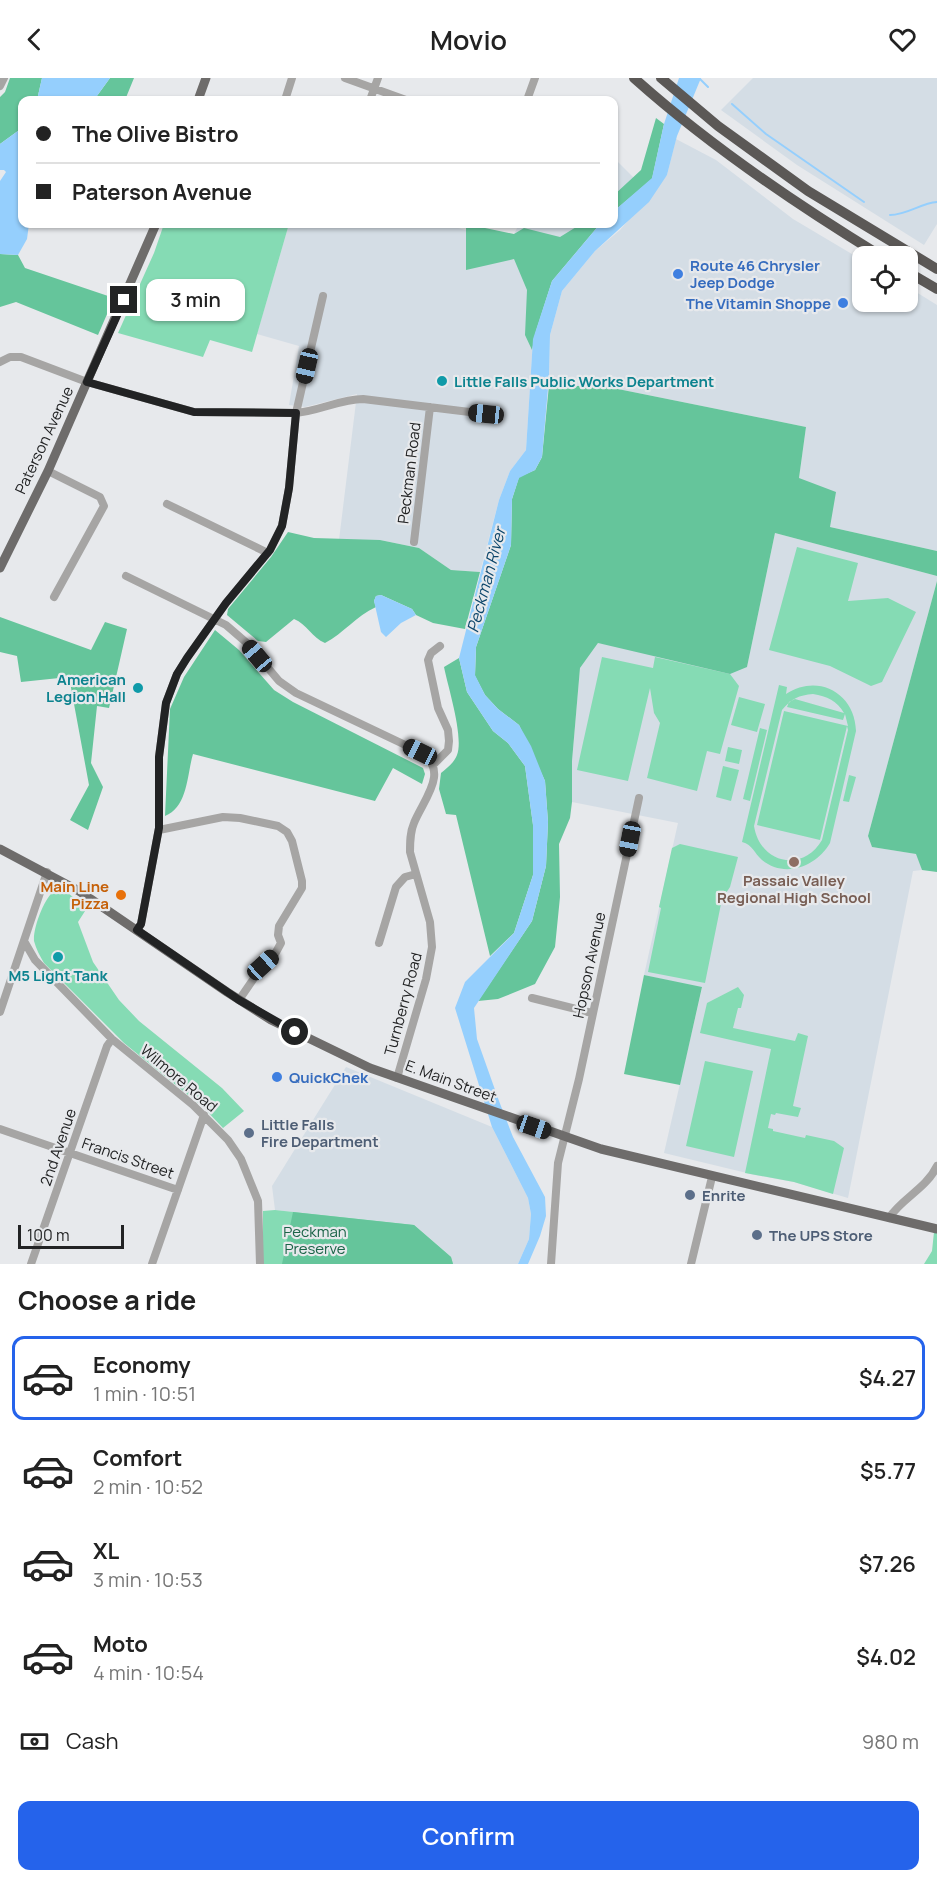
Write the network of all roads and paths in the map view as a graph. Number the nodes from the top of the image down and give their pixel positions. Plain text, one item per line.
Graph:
1 (4, 78) edge
2 (206, 78) edge
3 (292, 78) edge
4 (345, 78) edge
5 (378, 78) edge
6 (634, 78) edge
7 (534, 80) edge
8 (665, 81) edge
9 (0, 86) edge
10 (374, 89) junction
11 (199, 96) edge
12 (286, 96) edge
13 (371, 96) edge
14 (394, 96) edge
15 (528, 96) edge
16 (154, 228) edge
17 (865, 246) edge
18 (937, 269) edge
19 (918, 278) edge
20 (937, 289) edge
21 (323, 296) dead end
22 (0, 362) edge
23 (87, 382) junction
24 (430, 407) junction
25 (296, 413) junction
26 (486, 414) dead end
27 (48, 471) junction
28 (167, 504) dead end
29 (414, 542) dead end
30 (268, 553) junction
31 (0, 568) edge
32 (126, 576) dead end
33 (54, 597) dead end
34 (214, 618) junction
35 (440, 646) dead end
36 (433, 765) junction
37 (639, 798) dead end
38 (159, 830) junction
39 (0, 849) edge
40 (47, 872) junction
41 (416, 874) junction
42 (137, 930) junction
43 (24, 941) junction
44 (379, 942) dead end
45 (532, 998) dead end
46 (239, 1000) junction
47 (0, 1012) edge
48 (592, 1013) junction
49 (112, 1039) junction
50 (397, 1078) junction
51 (204, 1115) junction
52 (0, 1129) edge
53 (564, 1136) junction
54 (71, 1153) junction
55 (937, 1166) edge
56 (712, 1177) junction
57 (178, 1190) junction
58 (889, 1218) junction
59 (937, 1229) edge
60 (31, 1264) edge
61 (152, 1264) edge
62 (260, 1264) edge
63 (551, 1264) edge
64 (691, 1264) edge

1 - 9 street
2 - 11 main road
3 - 12 street
4 - 10 street
5 - 10 street
6 - 17 highway
7 - 15 street
8 - 18 highway
10 - 13 street
10 - 14 street
16 - 23 main road, Paterson Avenue
19 - 20 highway
21 - 25 street
22 - 23 street
23 - 25 street
23 - 27 main road, Paterson Avenue
24 - 25 street
24 - 26 street
24 - 29 street, Peckman Road
25 - 30 street
27 - 31 main road, Paterson Avenue
27 - 33 street
28 - 30 street
30 - 34 street
32 - 34 street
34 - 36 street
34 - 38 street
35 - 36 street, Turnberry Road
36 - 41 street, Turnberry Road
37 - 48 street, Hopson Avenue
38 - 42 street
38 - 46 street
39 - 40 main road, E. Main Street
40 - 42 main road, E. Main Street
40 - 43 street
41 - 44 street
41 - 50 street, Turnberry Road
42 - 46 main road, E. Main Street
43 - 47 street
43 - 49 street, Wilmore Road
45 - 48 street
46 - 50 main road, E. Main Street
48 - 53 street, Hopson Avenue
49 - 51 street, Wilmore Road
49 - 54 street, 2nd Avenue
50 - 53 main road, E. Main Street
51 - 57 street
51 - 62 street, Wilmore Road
52 - 54 street, Francis Street
53 - 56 main road, E. Main Street
53 - 63 street, Hopson Avenue
54 - 57 street, Francis Street
54 - 60 street, 2nd Avenue
55 - 58 street
56 - 58 main road, E. Main Street
56 - 64 street
57 - 61 street
58 - 59 main road, E. Main Street

